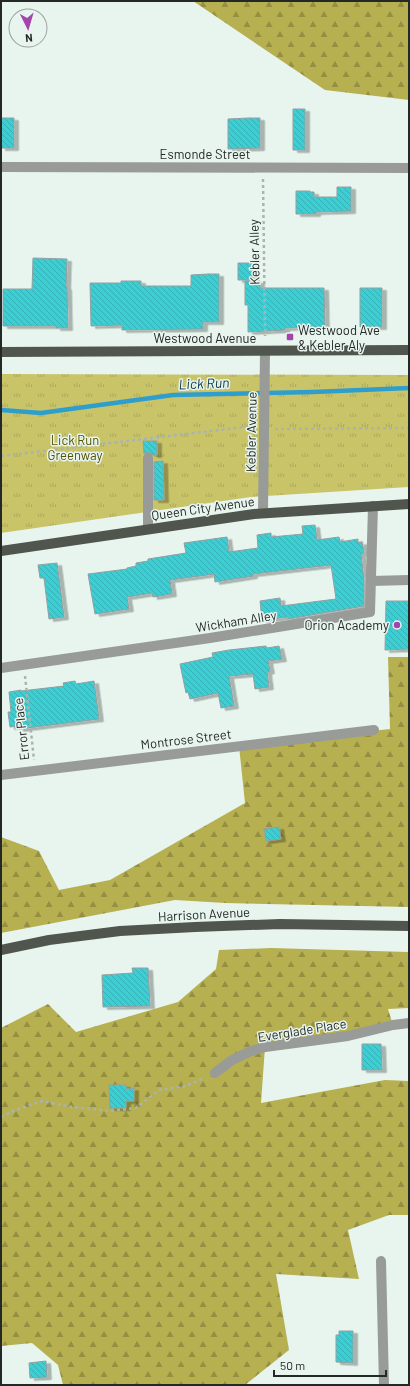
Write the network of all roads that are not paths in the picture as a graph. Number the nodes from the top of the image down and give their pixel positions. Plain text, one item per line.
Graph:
1 (1, 167) edge
2 (409, 168) edge
3 (409, 350) edge
4 (265, 351) junction
5 (1, 352) edge
6 (148, 458) dead end
7 (409, 504) edge
8 (373, 506) junction
9 (263, 513) junction
10 (148, 529) junction
11 (1, 551) edge
12 (409, 580) edge
13 (371, 581) junction
14 (1, 668) edge
15 (374, 730) dead end
16 (1, 775) edge
17 (409, 926) edge
18 (1, 950) edge
19 (409, 1023) edge
20 (215, 1072) road end
21 (381, 1261) dead end
22 (384, 1385) edge

1 - 2 street, Esmonde Street
3 - 4 main road, Westwood Avenue
4 - 5 main road, Westwood Avenue
4 - 9 street, Kebler Avenue
6 - 10 street
7 - 8 main road, Queen City Avenue
8 - 9 main road, Queen City Avenue
8 - 13 street, Wickham Alley
9 - 10 main road, Queen City Avenue
10 - 11 main road, Queen City Avenue
12 - 13 street
13 - 14 street, Wickham Alley
15 - 16 street, Montrose Street
17 - 18 main road, Harrison Avenue
19 - 20 street, Everglade Place
21 - 22 street

